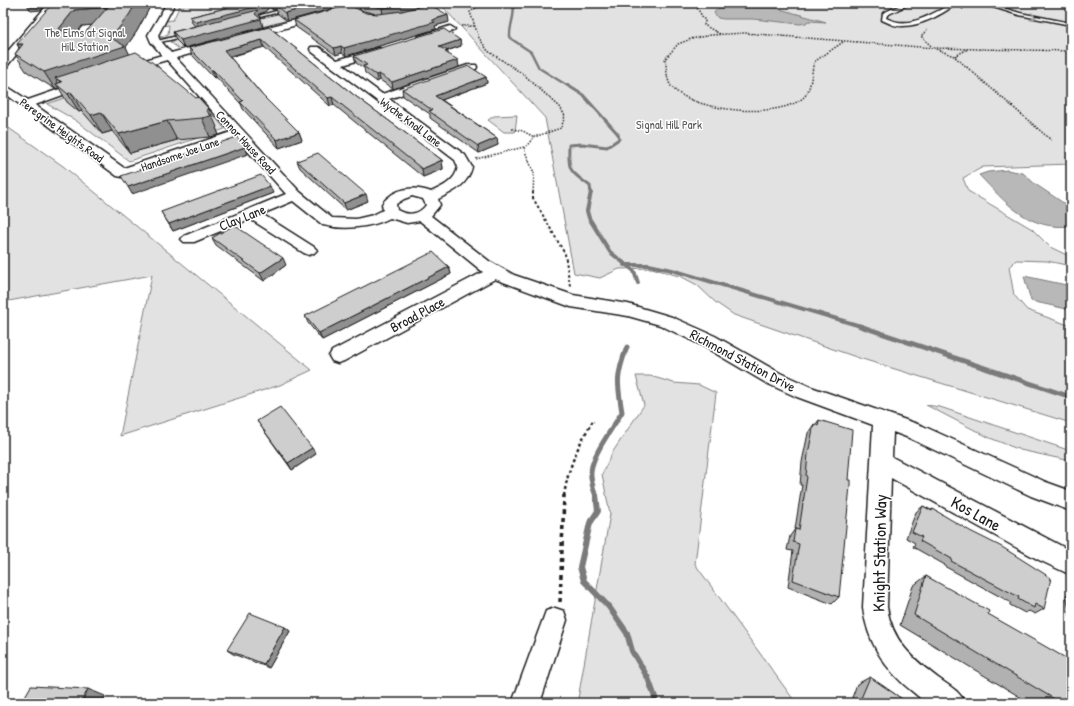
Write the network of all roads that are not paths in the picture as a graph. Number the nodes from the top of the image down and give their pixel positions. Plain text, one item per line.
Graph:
1 (54, 3) edge
2 (171, 3) edge
3 (312, 3) edge
4 (369, 3) edge
5 (909, 3) edge
6 (955, 3) edge
7 (982, 3) edge
8 (350, 8) edge
9 (243, 20) edge
10 (1071, 24) edge
11 (450, 29) dead end
12 (190, 34) edge
13 (412, 41) edge
14 (156, 42) junction
15 (389, 48) edge
16 (315, 49) dead end
17 (168, 56) junction
18 (3, 64) edge
19 (335, 64) junction
20 (472, 67) edge
21 (118, 72) edge
22 (96, 80) edge
23 (3, 87) edge
24 (380, 98) junction
25 (27, 104) junction
26 (239, 134) junction
27 (122, 173) joint
28 (295, 195) junction
29 (430, 198) junction
30 (390, 212) junction
31 (250, 213) junction
32 (422, 216) junction
33 (188, 238) dead end
34 (309, 250) dead end
35 (495, 272) junction
36 (338, 356) dead end
37 (884, 420) junction
38 (882, 462) junction
39 (1071, 501) edge
40 (1071, 563) edge
41 (555, 620) road end
42 (526, 703) edge
43 (951, 703) edge

1 - 18 street
2 - 14 street
3 - 9 lane
4 - 8 street
5 - 6 lane
7 -> 10 lane
8 - 17 street
11 - 13 street
12 - 14 lane
14 - 17 street, Connor House Road
15 - 19 street
16 - 19 street, Wyche Knoll Lane
17 - 21 street
17 - 26 street, Connor House Road
19 - 24 street, Wyche Knoll Lane
20 - 24 street
22 - 25 street
23 - 25 street, Peregrine Heights Road
24 - 29 street, Wyche Knoll Lane
25 - 27 street, Peregrine Heights Road
26 - 27 street, Handsome Joe Lane
26 - 28 street, Connor House Road
28 - 30 street, Connor House Road
28 - 31 street, Clay Lane
29 - 30 street
29 - 32 street
30 - 32 street
31 - 33 street, Clay Lane
31 - 34 street
32 - 35 street, Richmond Station Drive
35 - 36 street, Broad Place
35 - 37 street, Richmond Station Drive
37 - 38 street, Knight Station Way
37 - 39 street, Richmond Station Drive
38 - 40 street, Kos Lane
38 - 43 street, Knight Station Way
41 - 42 street

